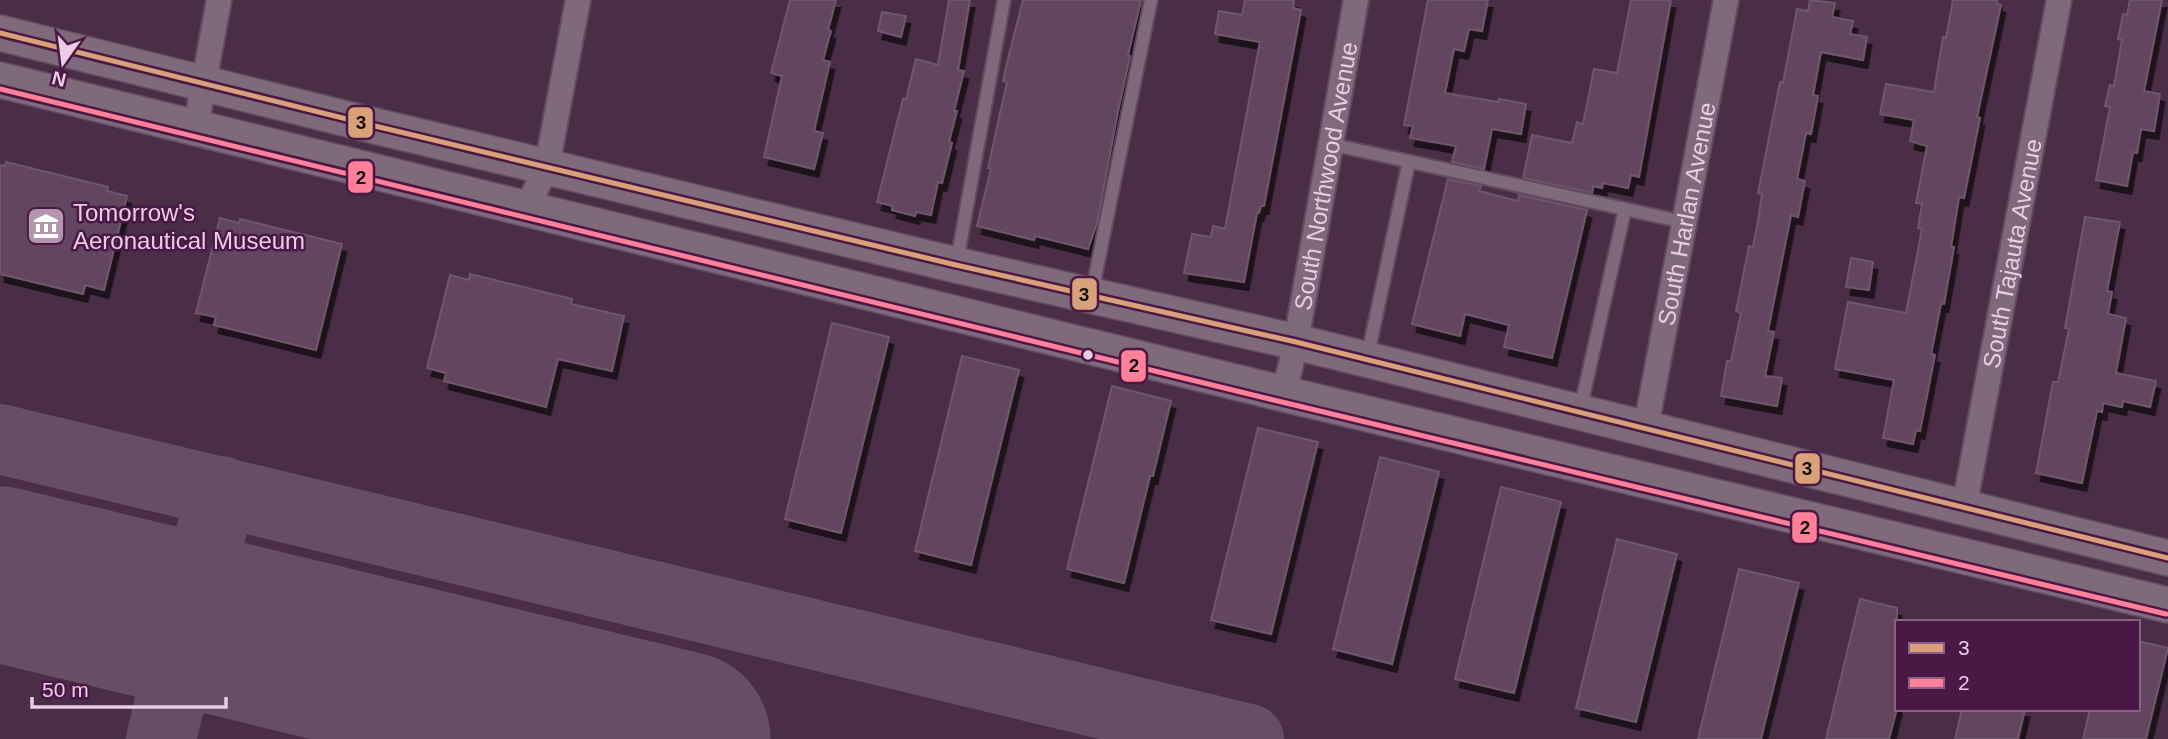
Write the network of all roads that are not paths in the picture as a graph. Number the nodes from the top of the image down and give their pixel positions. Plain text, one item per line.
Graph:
1 (219, 0) edge
2 (578, 0) edge
3 (1004, 0) edge
4 (1151, 0) edge
5 (1356, 0) edge
6 (1726, 0) edge
7 (2060, 0) edge
8 (0, 33) edge
9 (0, 80) edge
10 (203, 85) junction
11 (196, 126) junction
12 (1331, 144) junction
13 (1409, 161) junction
14 (547, 166) junction
15 (527, 208) junction
16 (1625, 209) junction
17 (1684, 222) junction
18 (956, 265) junction
19 (1091, 296) junction
20 (1296, 342) junction
21 (1367, 359) junction
22 (1284, 394) junction
23 (1580, 411) junction
24 (1646, 427) junction
25 (1964, 508) junction
26 (2168, 558) edge
27 (2168, 605) edge

1 - 10 street
2 - 14 street
3 - 18 lane
4 - 19 lane
5 - 12 street, South Northwood Avenue
6 - 17 street, South Harlan Avenue
7 - 25 street, South Tajauta Avenue
8 - 10 main road
9 - 11 main road
10 - 11 street
10 - 14 main road
11 - 15 main road
12 - 13 lane
12 - 20 street, South Northwood Avenue
13 - 16 lane
13 - 21 lane
14 - 15 street
14 - 18 main road
15 - 22 main road
16 - 17 lane
16 - 23 lane
17 - 24 street, South Harlan Avenue
18 - 19 main road
19 - 20 main road
20 - 21 main road
20 - 22 street, South Northwood Avenue
21 - 23 main road
22 - 27 main road
23 - 24 main road
24 - 25 main road
25 - 26 main road

